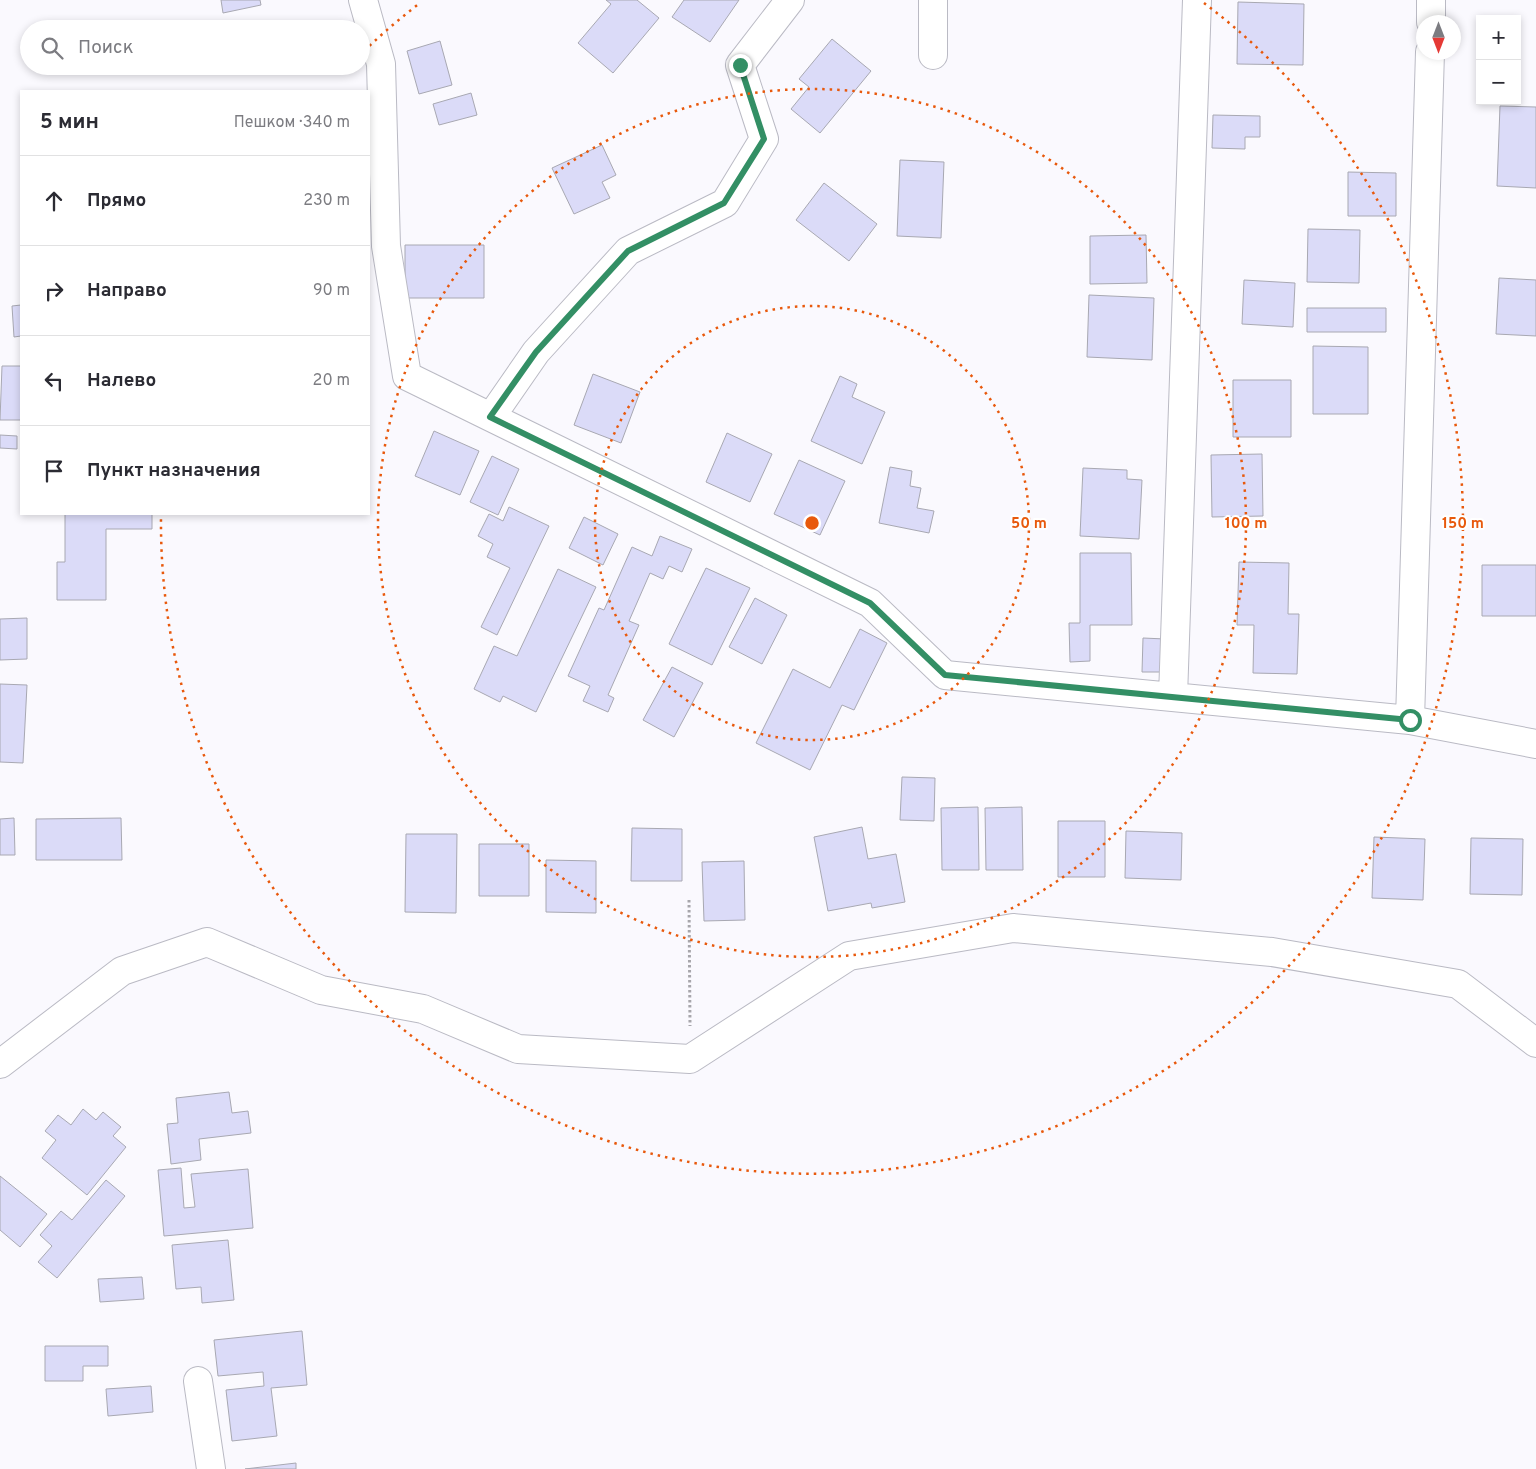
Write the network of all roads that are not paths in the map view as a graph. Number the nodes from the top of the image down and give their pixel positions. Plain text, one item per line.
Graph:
1 (363, 0) edge
2 (790, 0) edge
3 (933, 0) edge
4 (1197, 0) edge
5 (1432, 0) edge
6 (1431, 15) edge
7 (369, 20) edge
8 (370, 25) edge
9 (933, 55) dead end
10 (1430, 60) edge
11 (490, 417) junction
12 (1173, 697) junction
13 (1410, 720) junction
14 (1536, 744) edge
15 (1536, 1043) edge
16 (0, 1064) edge
17 (198, 1381) dead end
18 (210, 1469) edge

1 - 7 street
2 - 11 street
3 - 9 street
4 - 12 street
5 - 6 street
8 - 11 street
10 - 13 street
11 - 12 street
12 - 13 street
13 - 14 street
15 - 16 street
17 - 18 street

